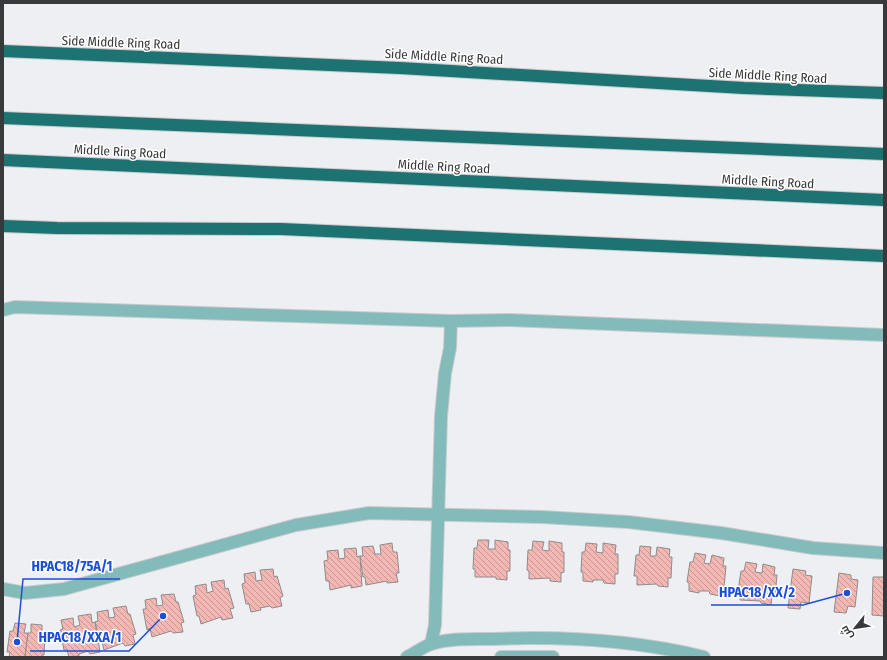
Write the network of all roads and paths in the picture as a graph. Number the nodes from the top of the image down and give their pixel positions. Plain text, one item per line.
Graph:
1 (3, 51) edge
2 (884, 93) edge
3 (3, 118) edge
4 (884, 154) edge
5 (3, 160) edge
6 (884, 200) edge
7 (3, 226) edge
8 (884, 256) edge
9 (3, 310) edge
10 (450, 321) junction
11 (884, 335) edge
12 (438, 515) junction
13 (884, 553) edge
14 (3, 589) edge
15 (431, 644) junction
16 (407, 657) edge
17 (501, 657) edge
18 (553, 657) edge
19 (704, 657) edge

1 - 2 highway, Side Middle Ring Road
3 - 4 highway
5 - 6 highway, Middle Ring Road
7 - 8 highway
9 - 10 street
10 - 11 street
10 - 12 street
12 - 13 street
12 - 14 street
12 - 15 street
15 - 16 street
15 - 19 street
17 - 18 street

